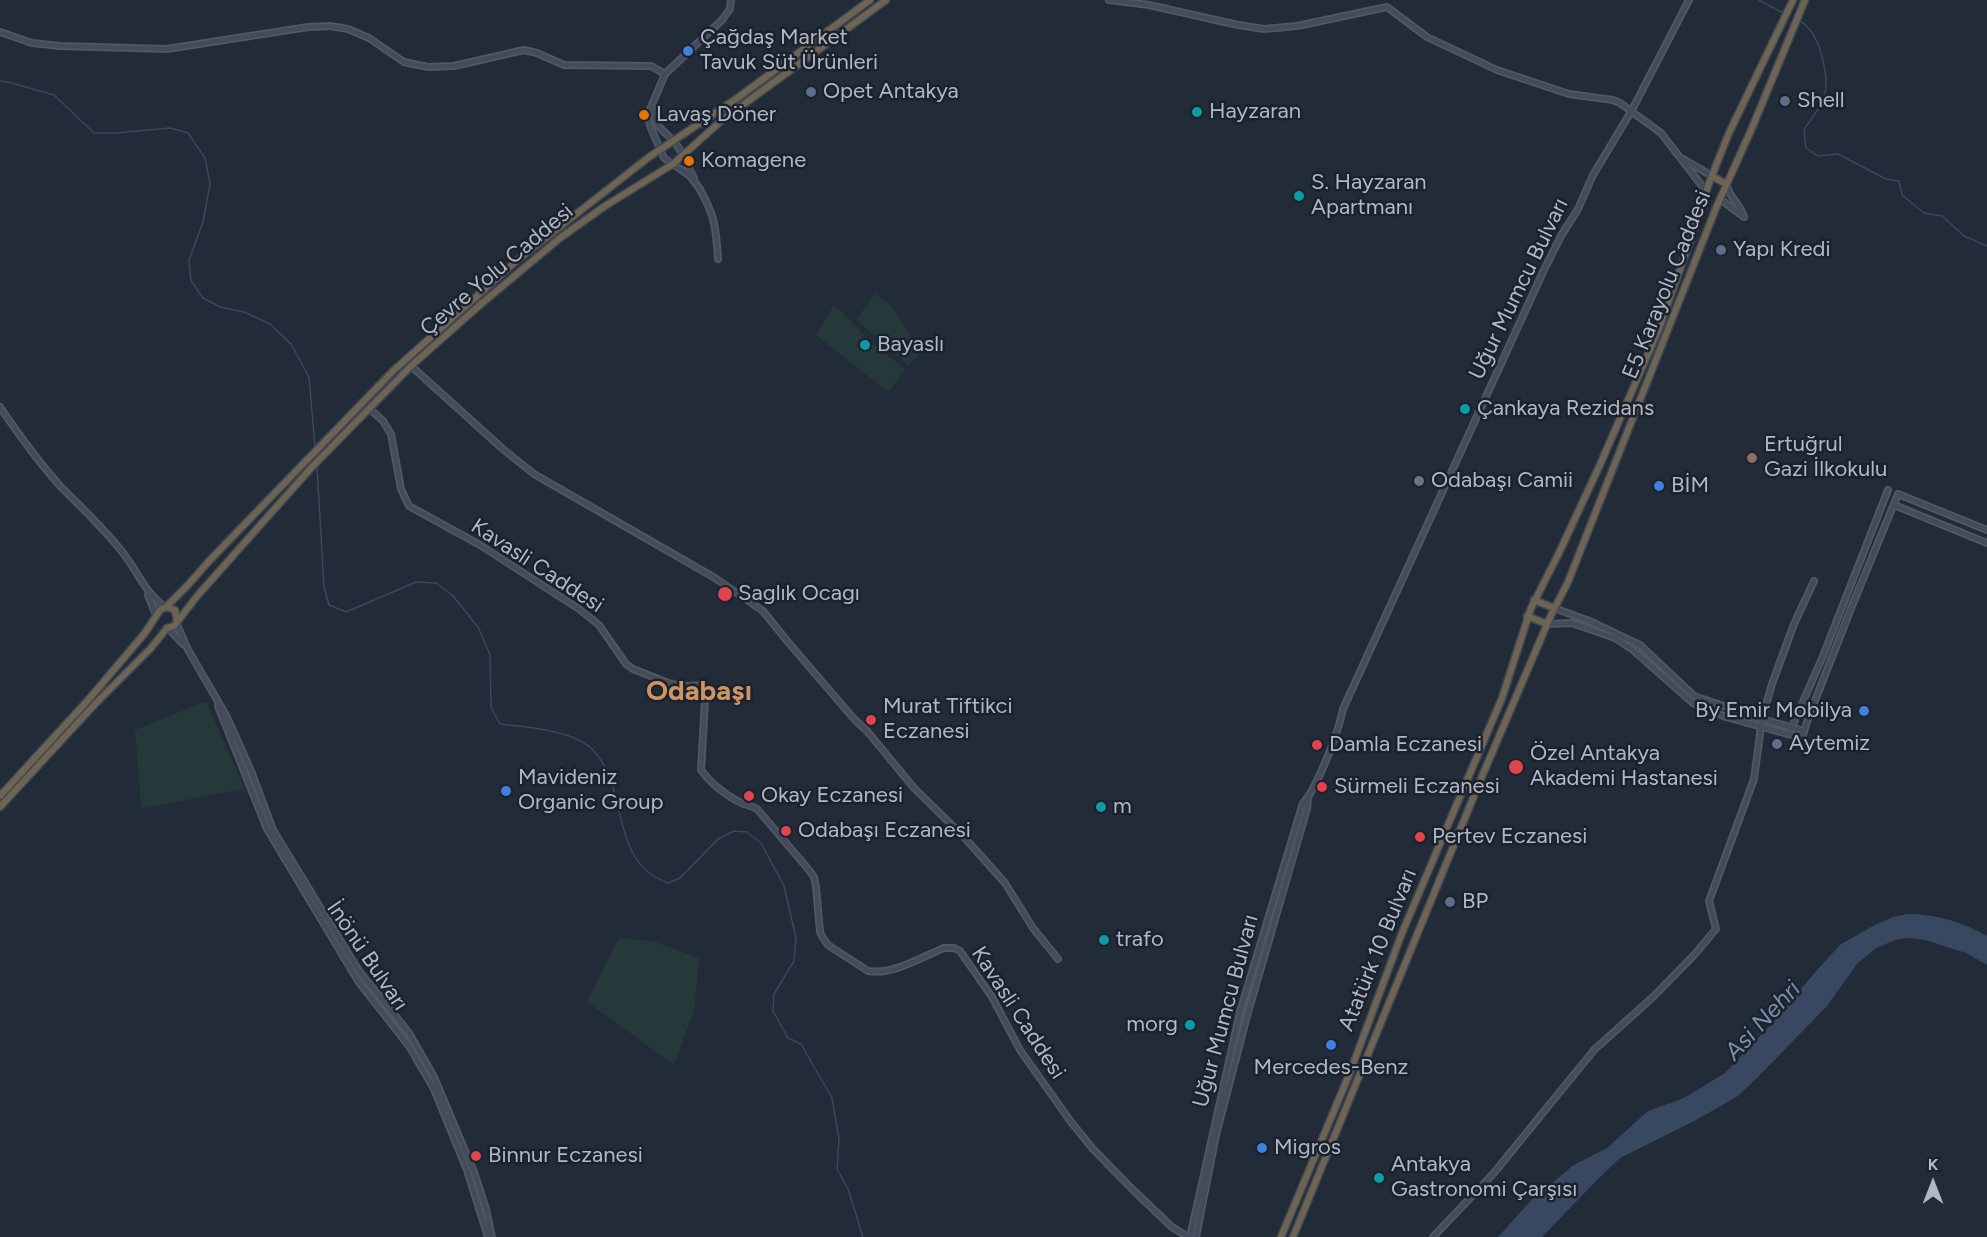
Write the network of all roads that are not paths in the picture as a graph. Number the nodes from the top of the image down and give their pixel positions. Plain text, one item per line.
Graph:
1 (731, 0) edge
2 (870, 0) edge
3 (886, 0) edge
4 (1109, 0) edge
5 (1689, 0) edge
6 (1805, 0) edge
7 (1792, 2) edge
8 (0, 32) edge
9 (665, 75) junction
10 (655, 96) junction
11 (1631, 112) junction
12 (673, 140) junction
13 (660, 149) junction
14 (1674, 151) junction
15 (683, 155) junction
16 (673, 164) junction
17 (1712, 176) junction
18 (1726, 184) junction
19 (700, 189) junction
20 (1706, 191) junction
21 (1720, 199) junction
22 (718, 259) dead end
23 (411, 366) junction
24 (0, 407) edge
25 (369, 408) junction
26 (1888, 489) dead end
27 (1894, 505) junction
28 (1987, 530) edge
29 (1987, 543) edge
30 (1814, 581) dead end
31 (146, 590) junction
32 (1534, 600) junction
33 (165, 607) junction
34 (1554, 608) junction
35 (156, 616) junction
36 (1527, 616) junction
37 (176, 621) junction
38 (1547, 624) junction
39 (167, 628) junction
40 (187, 648) junction
41 (1509, 676) joint
42 (1522, 683) joint
43 (215, 695) junction
44 (1761, 723) junction
45 (1792, 728) junction
46 (1804, 731) junction
47 (1790, 735) junction
48 (0, 796) edge
49 (1308, 798) junction
50 (0, 807) edge
51 (1058, 959) dead end
52 (490, 1237) edge
53 (1189, 1237) edge
54 (1196, 1237) edge
55 (1281, 1237) edge
56 (1293, 1237) edge
57 (1433, 1237) edge

1 - 9 street
2 - 12 highway, Çevre Yolu Caddesi
3 - 15 highway, Çevre Yolu Caddesi
4 - 11 street
5 - 11 street, Uğur Mumcu Bulvarı
6 - 18 highway, E5 Karayolu Caddesi
7 - 17 highway, E5 Karayolu Caddesi
8 - 9 street
9 - 10 street
10 - 12 street
10 - 13 street
11 - 14 street
11 - 49 street, Uğur Mumcu Bulvarı
12 - 13 highway, Çevre Yolu Caddesi
12 - 15 street
13 - 16 street
13 - 33 highway, Çevre Yolu Caddesi
14 - 17 street
14 - 20 street
15 - 16 highway, Çevre Yolu Caddesi
15 - 19 street
16 - 19 street
16 - 23 highway, Çevre Yolu Caddesi
17 - 18 highway
17 - 20 highway, E5 Karayolu Caddesi
18 - 21 highway, E5 Karayolu Caddesi
18 - 21 street
19 - 22 street
20 - 21 highway
20 - 32 highway, E5 Karayolu Caddesi
21 - 34 highway, E5 Karayolu Caddesi
23 - 25 highway, Çevre Yolu Caddesi
23 - 51 street
24 - 31 street
25 - 37 highway, Çevre Yolu Caddesi
25 - 53 street, Kavasli Caddesi
26 - 45 street
27 - 28 street
27 - 29 street
27 - 46 street
30 - 44 street
31 - 33 street
31 - 35 street
32 - 34 highway
32 - 36 highway, E5 Karayolu Caddesi
33 - 35 highway, Çevre Yolu Caddesi
33 - 37 highway
34 - 38 highway, E5 Karayolu Caddesi
34 - 44 street
35 - 39 highway
35 - 48 highway, Çevre Yolu Caddesi
36 - 38 highway
36 - 41 highway, E5 Karayolu Caddesi
37 - 39 highway, Çevre Yolu Caddesi
37 - 40 street, İnönü Bulvarı
38 - 42 highway, E5 Karayolu Caddesi
38 - 44 street
39 - 40 street, İnönü Bulvarı
39 - 50 highway, Çevre Yolu Caddesi
40 - 43 street, İnönü Bulvarı
41 - 55 highway, Atatürk 10 Bulvarı
42 - 56 highway, Atatürk 10 Bulvarı
43 - 52 street, İnönü Bulvarı
43 - 52 street, İnönü Bulvarı
44 - 45 street
44 - 47 street
44 - 57 street
45 - 46 street
45 - 47 street
46 - 47 street
49 - 53 street, Uğur Mumcu Bulvarı
49 - 54 street, Uğur Mumcu Bulvarı

